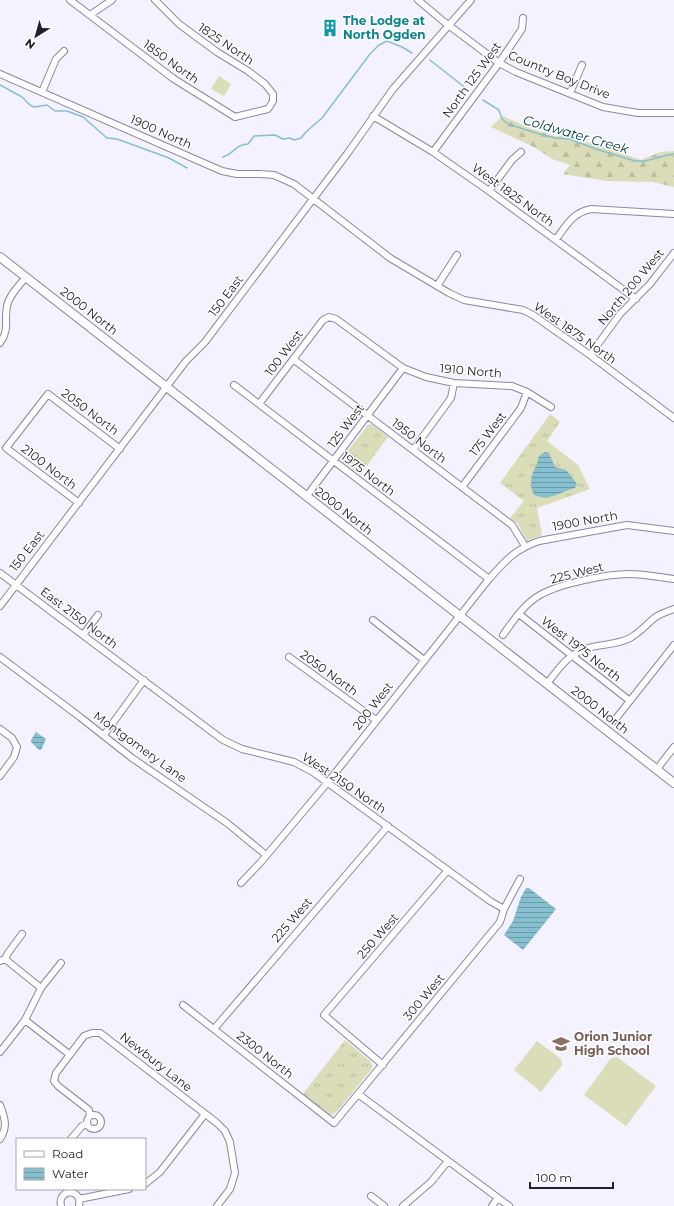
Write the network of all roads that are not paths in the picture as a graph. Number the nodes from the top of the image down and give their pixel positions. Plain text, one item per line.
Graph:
1 (70, 0) edge
2 (112, 0) edge
3 (155, 0) edge
4 (418, 0) edge
5 (471, 0) edge
6 (90, 15) junction
7 (523, 18) dead end
8 (448, 25) junction
9 (64, 51) dead end
10 (499, 63) junction
11 (582, 65) dead end
12 (0, 74) edge
13 (42, 92) junction
14 (570, 93) junction
15 (268, 109) joint
16 (674, 113) edge
17 (373, 116) junction
18 (433, 152) junction
19 (521, 152) dead end
20 (489, 191) junction
21 (313, 199) junction
22 (674, 214) edge
23 (556, 239) junction
24 (674, 253) edge
25 (457, 255) dead end
26 (0, 257) edge
27 (26, 277) junction
28 (437, 286) junction
29 (636, 299) junction
30 (328, 317) joint
31 (0, 343) edge
32 (590, 355) junction
33 (293, 359) junction
34 (403, 368) junction
35 (454, 383) junction
36 (234, 385) dead end
37 (166, 387) junction
38 (527, 392) junction
39 (259, 404) junction
40 (551, 407) dead end
41 (368, 416) junction
42 (674, 418) edge
43 (6, 448) joint
44 (120, 449) junction
45 (413, 450) junction
46 (334, 461) junction
47 (462, 487) junction
48 (306, 497) junction
49 (79, 503) junction
50 (674, 531) edge
51 (525, 546) junction
52 (0, 573) edge
53 (489, 579) junction
54 (674, 579) edge
55 (16, 584) junction
56 (0, 606) edge
57 (674, 609) edge
58 (519, 614) junction
59 (98, 615) dead end
60 (459, 616) junction
61 (373, 620) dead end
62 (83, 635) junction
63 (503, 635) dead end
64 (674, 645) edge
65 (572, 655) junction
66 (0, 657) edge
67 (289, 657) dead end
68 (424, 660) junction
69 (144, 680) junction
70 (547, 684) junction
71 (630, 701) junction
72 (376, 720) junction
73 (614, 721) dead end
74 (0, 729) edge
75 (104, 735) junction
76 (674, 748) edge
77 (657, 769) junction
78 (0, 776) edge
79 (328, 782) junction
80 (674, 783) edge
81 (388, 826) junction
82 (266, 855) junction
83 (448, 870) junction
84 (520, 879) dead end
85 (241, 883) dead end
86 (504, 909) junction
87 (22, 934) dead end
88 (2, 960) edge
89 (61, 963) dead end
90 (41, 988) junction
91 (183, 1005) dead end
92 (25, 1020) junction
93 (214, 1029) junction
94 (0, 1052) edge
95 (69, 1054) junction
96 (382, 1065) junction
97 (358, 1094) junction
98 (0, 1105) edge
99 (205, 1114) junction
100 (90, 1116) junction
101 (334, 1123) joint
102 (86, 1124) junction
103 (72, 1138) edge
104 (0, 1139) edge
105 (448, 1162) junction
106 (146, 1183) edge
107 (125, 1190) edge
108 (69, 1191) edge
109 (371, 1196) dead end
110 (498, 1198) junction
111 (79, 1203) edge
112 (60, 1205) edge
113 (217, 1206) edge
114 (384, 1206) edge
115 (403, 1206) edge
116 (492, 1206) edge
117 (509, 1206) edge

1 - 6 street, 1850 North
2 - 6 street
3 - 15 street, 1825 North
4 - 8 street, Country Boy Drive
5 - 8 street, 150 East
6 - 15 street, 1850 North
7 - 10 street, North 125 West
8 - 10 street, Country Boy Drive
8 - 17 street, 150 East
9 - 13 street
10 - 14 street, Country Boy Drive
10 - 18 street, North 125 West
11 - 14 street
12 - 13 street, 1900 North
13 - 21 street, 1900 North
14 - 16 street, Country Boy Drive
17 - 18 street, West 1825 North
17 - 21 street, 150 East
18 - 20 street, West 1825 North
19 - 20 street
20 - 23 street, West 1825 North
21 - 28 street, West 1875 North
21 - 37 street, 150 East
22 - 23 street
23 - 29 street, West 1825 North
24 - 29 street, North 200 West
25 - 28 street
26 - 27 street, 2000 North
27 - 31 street
27 - 37 street, 2000 North
28 - 32 street, West 1875 North
29 - 32 street, North 200 West
30 - 33 street, 100 West
30 - 34 street, 1910 North
32 - 42 street, West 1875 North
33 - 39 street, 100 West
33 - 41 street, 1950 North
34 - 35 street, 1910 North
34 - 41 street, 125 West
35 - 38 street, 1910 North
35 - 45 street
36 - 39 street, 1975 North
37 - 44 street, 150 East
37 - 48 street, 2000 North
38 - 40 street, 1910 North
38 - 47 street, 175 West
39 - 46 street, 1975 North
41 - 45 street, 1950 North
41 - 46 street, 125 West
43 - 44 street, 2050 North
43 - 49 street, 2100 North
44 - 49 street, 150 East
45 - 47 street, 1950 North
46 - 48 street, 125 West
46 - 53 street, 1975 North
47 - 51 street, 1950 North
48 - 60 street, 2000 North
49 - 55 street, 150 East
50 - 51 street, 1900 North
51 - 53 street, 200 West
52 - 55 street, East 2150 North
53 - 60 street, 200 West
54 - 58 street, 225 West
55 - 56 street, 150 East
55 - 62 street, East 2150 North
57 - 65 street
58 - 63 street, 225 West
58 - 65 street, West 1975 North
59 - 62 street
60 - 68 street, 200 West
60 - 70 street, 2000 North
61 - 68 street
62 - 69 street, East 2150 North
64 - 71 street
65 - 70 street
65 - 71 street, West 1975 North
66 - 75 street, Montgomery Lane
67 - 72 street, 2050 North
68 - 72 street, 200 West
69 - 75 street
69 - 79 street, West 2150 North
70 - 77 street, 2000 North
71 - 73 street
72 - 79 street, 200 West
74 - 78 street
75 - 82 street, Montgomery Lane
76 - 77 street
77 - 80 street, 2000 North
79 - 81 street, West 2150 North
79 - 82 street, 200 West
81 - 83 street, West 2150 North
81 - 93 street, 225 West
82 - 85 street, 200 West
83 - 86 street, West 2150 North
83 - 96 street, 250 West
84 - 86 street, 300 West
86 - 96 street, 300 West
87 - 88 street
88 - 90 street
89 - 90 street
90 - 92 street
91 - 93 street, 2300 North
92 - 94 street
92 - 95 street
93 - 101 street, 2300 North
95 - 99 street, Newbury Lane
95 - 100 street
96 - 97 street, 300 West
97 - 101 street, 300 West
97 - 105 street
98 - 104 street
99 - 106 street
99 - 113 street, Newbury Lane
100 - 102 street
100 - 102 street
102 - 103 street
105 - 110 street
105 - 115 street
107 - 111 street
108 - 111 street
108 - 112 street
109 - 114 street
110 - 116 street
110 - 117 street

